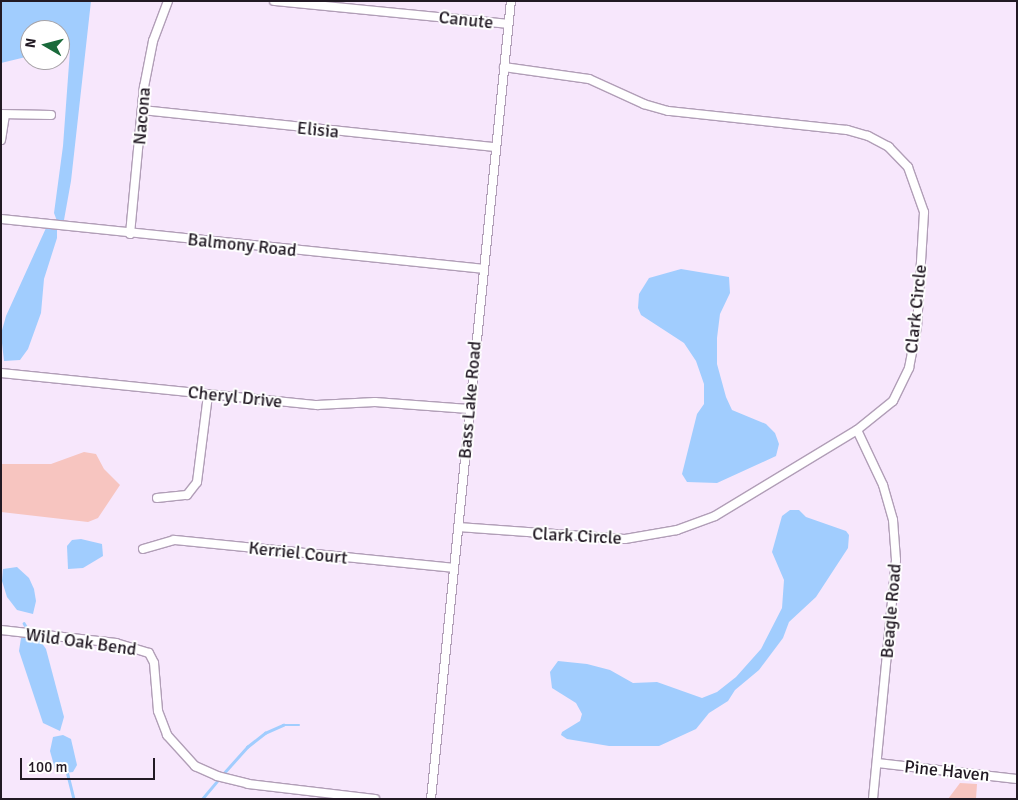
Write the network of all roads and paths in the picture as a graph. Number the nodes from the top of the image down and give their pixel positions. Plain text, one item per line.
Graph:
1 (168, 1) edge
2 (274, 1) edge
3 (511, 1) edge
4 (508, 24) junction
5 (504, 66) junction
6 (142, 110) junction
7 (3, 114) edge
8 (51, 115) dead end
9 (1, 140) edge
10 (495, 147) junction
11 (1, 218) edge
12 (130, 234) junction
13 (483, 269) junction
14 (1, 373) edge
15 (208, 395) junction
16 (469, 409) junction
17 (857, 430) junction
18 (157, 498) dead end
19 (458, 527) junction
20 (143, 549) dead end
21 (454, 568) junction
22 (1, 630) edge
23 (877, 764) junction
24 (1017, 779) edge
25 (375, 799) edge
26 (431, 799) edge
27 (873, 799) edge

1 - 6 street, Nacona
2 - 4 street, Canute
3 - 4 street, Bass Lake Road
4 - 5 street, Bass Lake Road
5 - 10 street, Bass Lake Road
5 - 17 street, Clark Circle
6 - 10 street, Elisia
6 - 12 street, Nacona
7 - 8 street
7 - 9 street
10 - 13 street, Bass Lake Road
11 - 12 street, Balmony Road
12 - 13 street, Balmony Road
13 - 16 street, Bass Lake Road
14 - 15 street, Cheryl Drive
15 - 16 street, Cheryl Drive
15 - 18 street
16 - 19 street, Bass Lake Road
17 - 19 street, Clark Circle
17 - 23 street, Beagle Road
19 - 21 street, Bass Lake Road
20 - 21 street, Kerriel Court
21 - 26 street, Bass Lake Road
22 - 25 street, Wild Oak Bend
23 - 24 street, Pine Haven
23 - 27 street, Beagle Road

